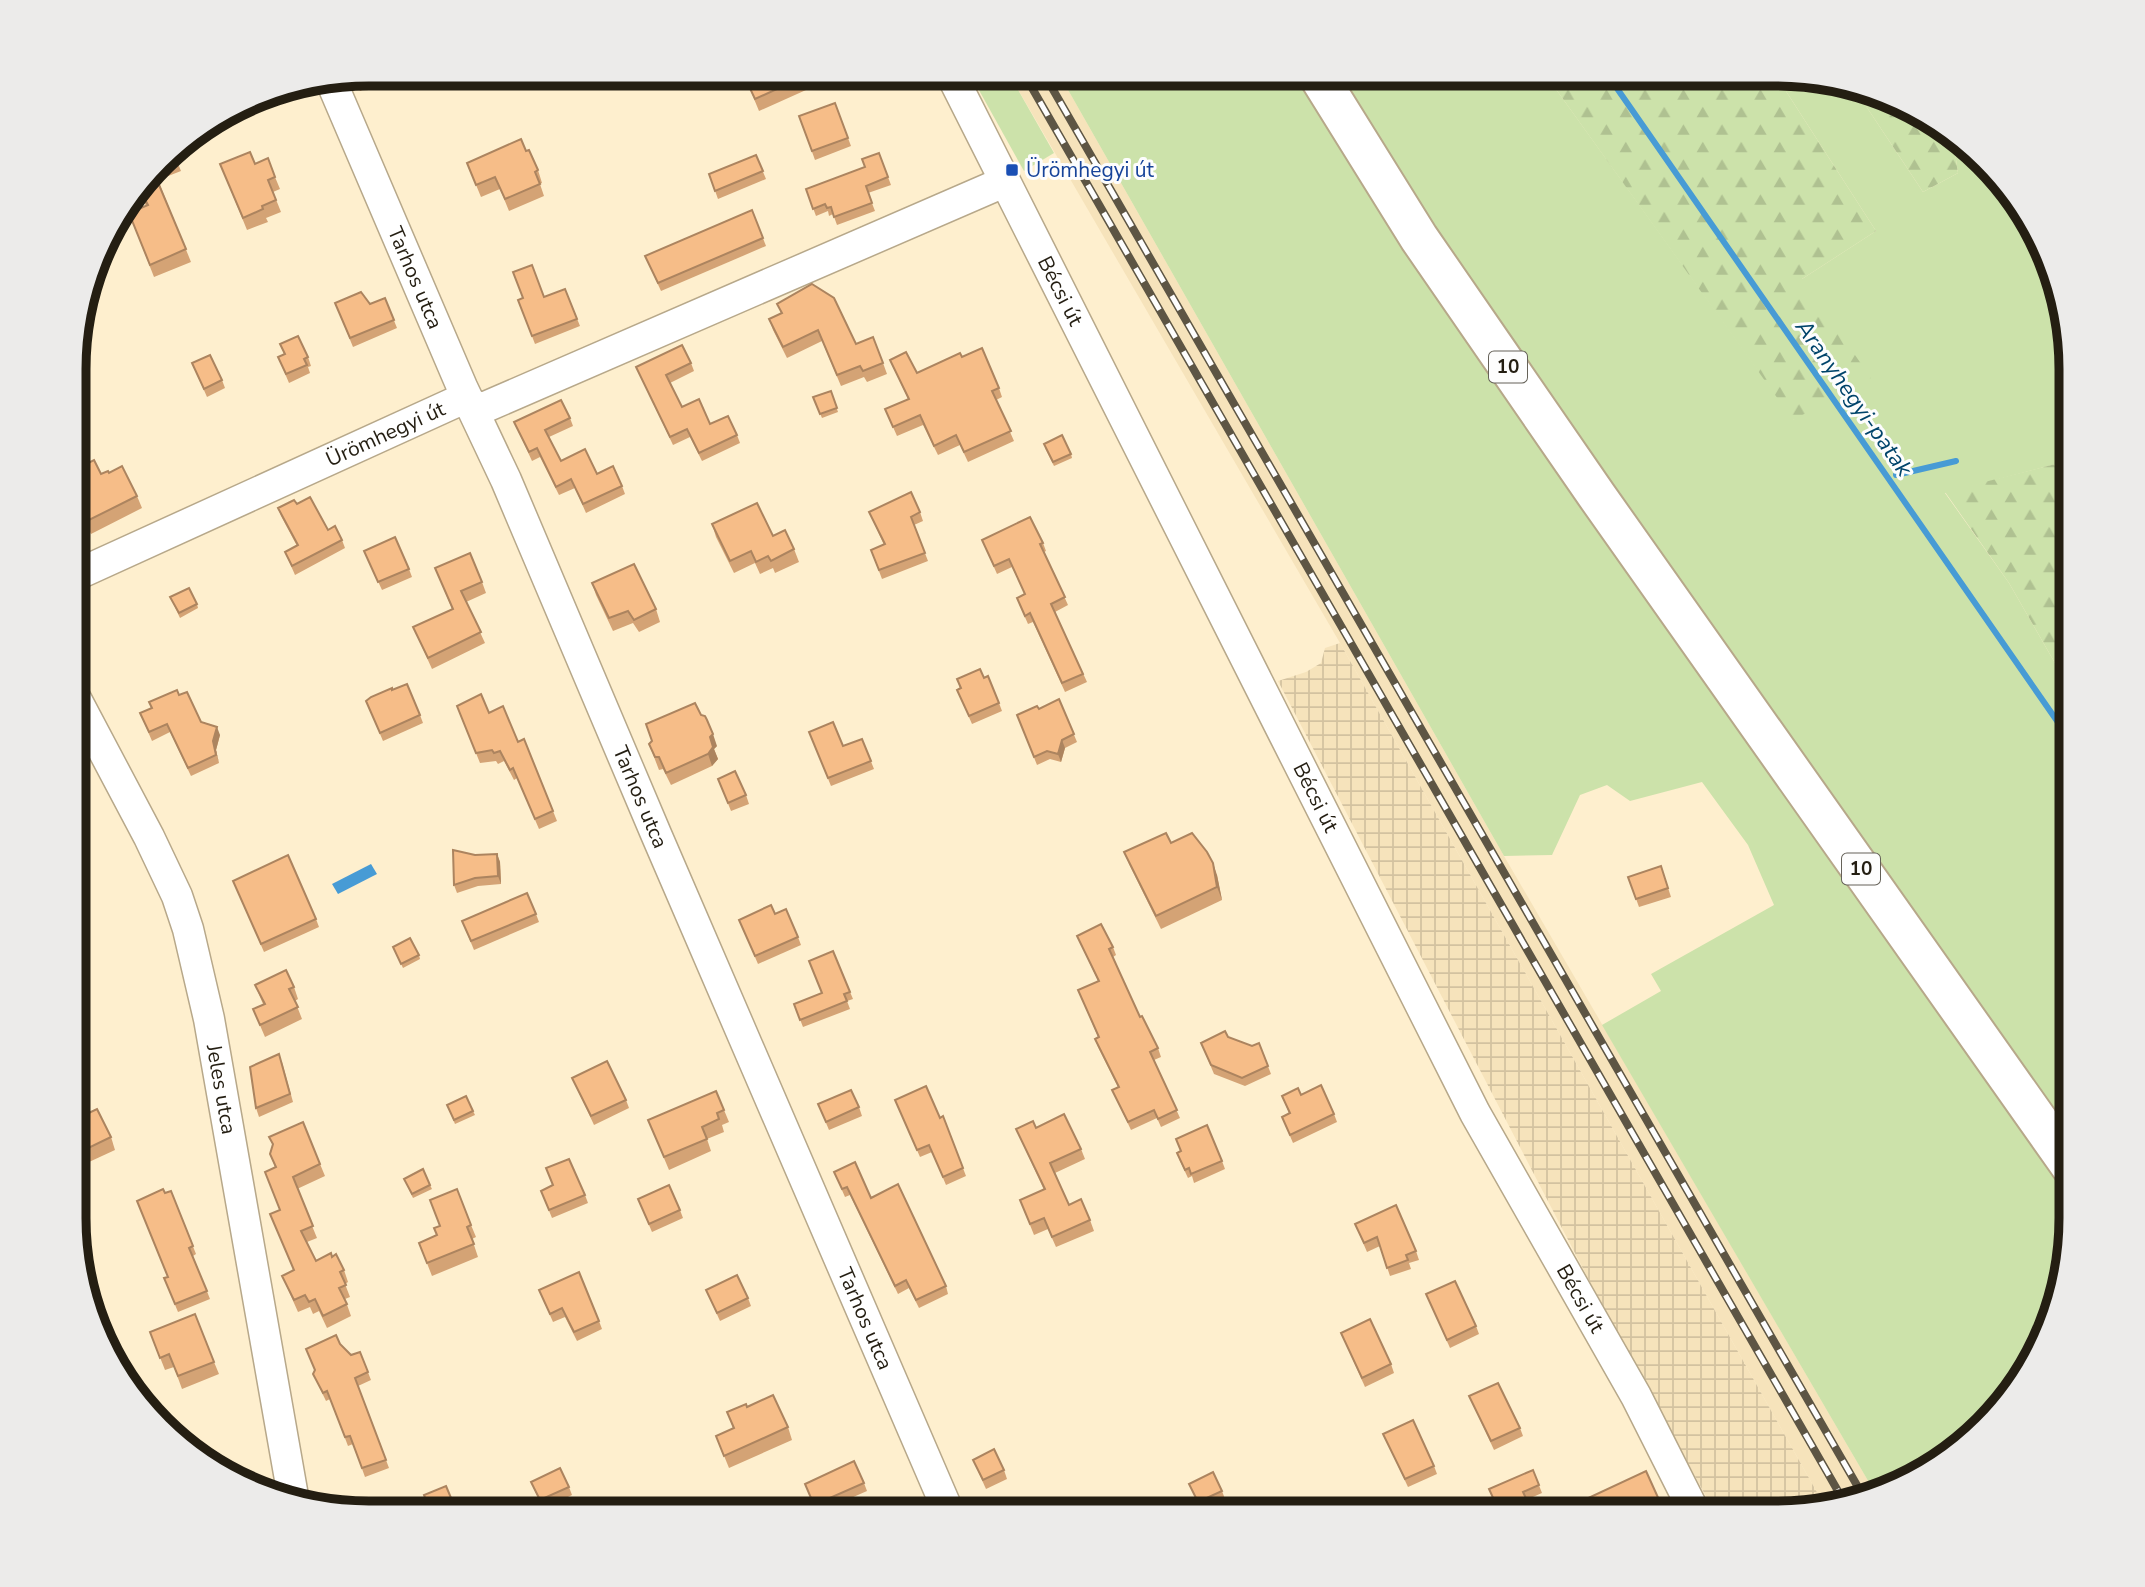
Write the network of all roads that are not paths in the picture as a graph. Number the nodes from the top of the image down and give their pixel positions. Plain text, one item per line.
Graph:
1 (957, 86) edge
2 (1334, 86) edge
3 (334, 88) edge
4 (1004, 182) junction
5 (470, 405) junction
6 (86, 570) edge
7 (86, 718) edge
8 (2059, 1150) edge
9 (292, 1491) edge
10 (944, 1501) edge
11 (1689, 1501) edge

1 - 4 street, Bécsi út
2 - 8 main road, 10
3 - 5 street, Tarhos utca
4 - 5 street, Ürömhegyi út
4 - 11 street, Bécsi út
5 - 6 street, Ürömhegyi út
5 - 10 street, Tarhos utca
7 - 9 street, Jeles utca

